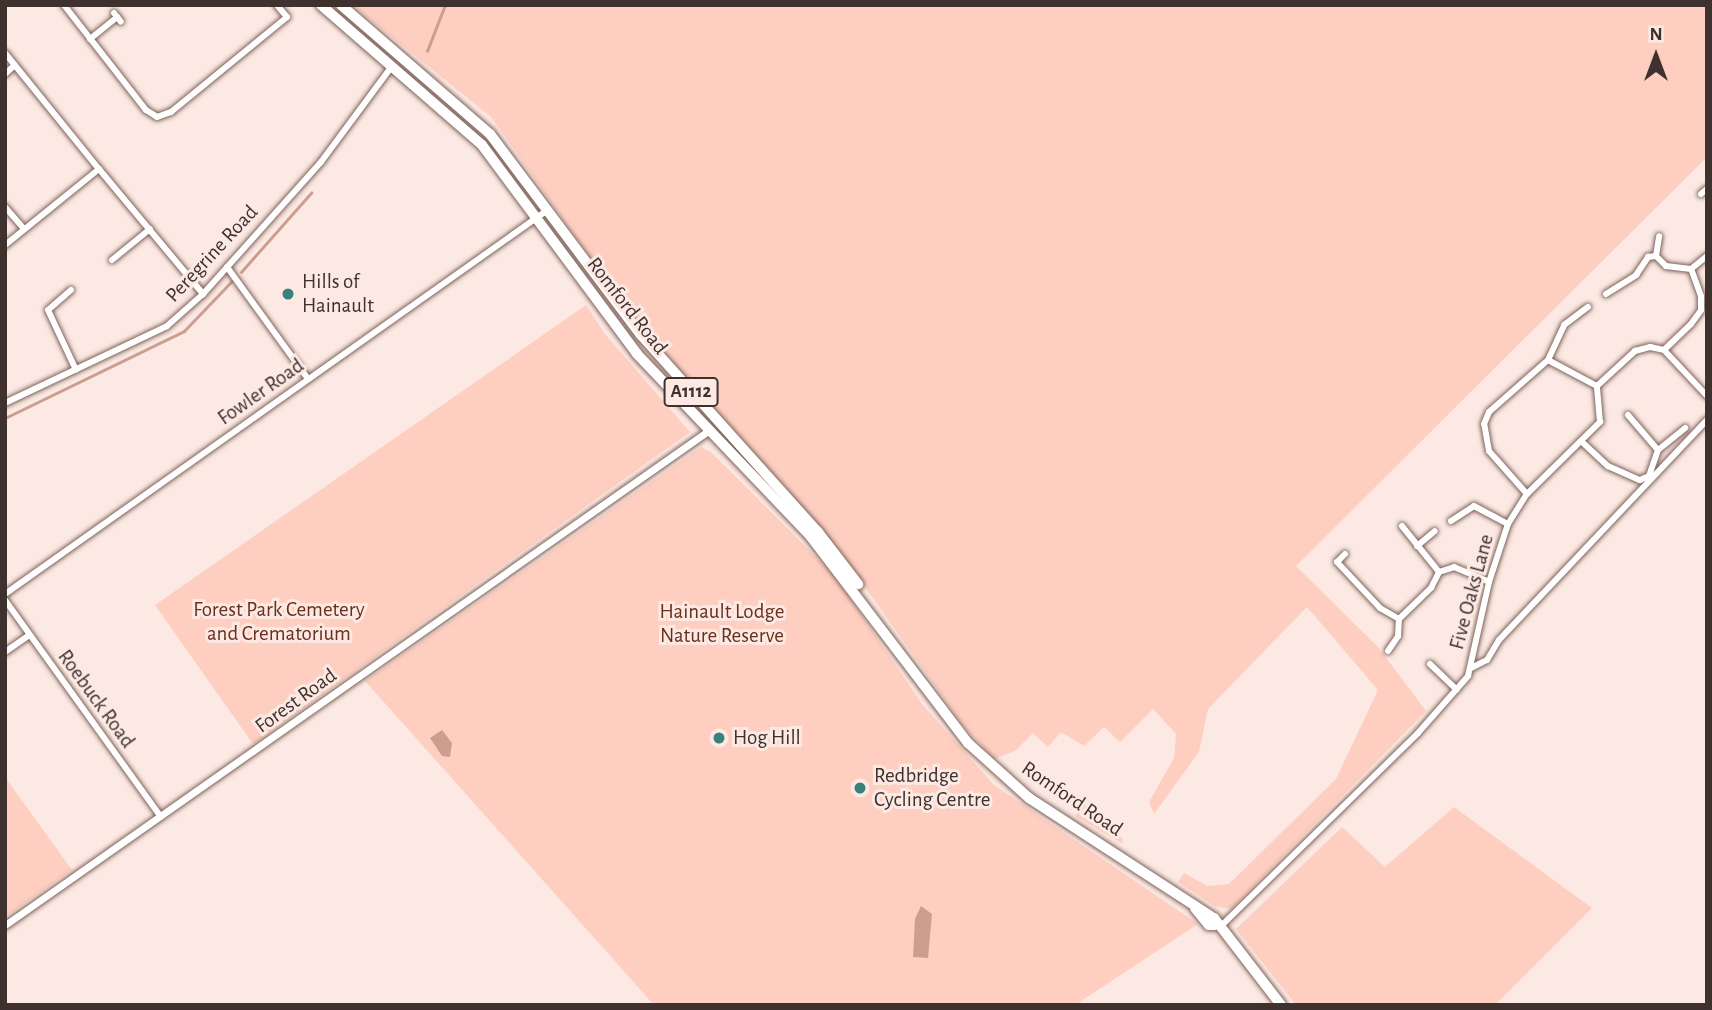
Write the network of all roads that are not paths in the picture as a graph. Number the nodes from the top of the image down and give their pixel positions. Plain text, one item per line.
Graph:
1 (64, 5) edge
2 (277, 5) edge
3 (321, 5) edge
4 (341, 5) edge
5 (117, 17) dead end
6 (90, 39) junction
7 (5, 53) edge
8 (15, 65) junction
9 (392, 66) junction
10 (5, 74) edge
11 (99, 169) junction
12 (5, 207) edge
13 (549, 209) junction
14 (537, 218) junction
15 (24, 229) junction
16 (150, 229) junction
17 (1659, 236) dead end
18 (7, 240) edge
19 (1656, 256) junction
20 (1707, 256) edge
21 (113, 260) dead end
22 (227, 267) junction
23 (1691, 269) junction
24 (71, 290) dead end
25 (203, 294) junction
26 (1606, 294) dead end
27 (1588, 307) dead end
28 (1664, 350) junction
29 (1548, 359) junction
30 (76, 370) junction
31 (308, 379) junction
32 (1597, 386) junction
33 (1707, 396) edge
34 (5, 402) edge
35 (1628, 415) dead end
36 (1707, 420) edge
37 (1685, 428) dead end
38 (708, 430) junction
39 (1581, 440) junction
40 (1658, 450) junction
41 (1527, 494) junction
42 (1451, 521) dead end
43 (1508, 524) junction
44 (1402, 526) dead end
45 (1435, 531) dead end
46 (1417, 545) junction
47 (1345, 554) dead end
48 (1439, 572) junction
49 (1489, 582) junction
50 (5, 594) edge
51 (5, 600) edge
52 (1399, 619) junction
53 (28, 636) junction
54 (1388, 651) dead end
55 (5, 652) edge
56 (1430, 664) dead end
57 (1471, 668) junction
58 (916, 675) junction
59 (1457, 690) junction
60 (162, 817) junction
61 (5, 925) edge
62 (1217, 927) junction
63 (1281, 1005) edge

1 - 6 street
2 - 6 street
3 - 9 main road, Romford Road / A1112
4 - 13 main road, Romford Road / A1112
5 - 6 street
7 - 8 street
8 - 10 street
8 - 11 street
9 - 14 main road, Romford Road / A1112
9 - 22 street, Peregrine Road
11 - 15 street
11 - 16 street
12 - 15 street
13 - 14 street, Fowler Road
13 - 58 main road, Romford Road / A1112
14 - 31 street, Fowler Road
14 - 38 main road, Romford Road / A1112
15 - 18 street
16 - 21 street
16 - 25 street
17 - 19 street
19 - 23 street
19 - 26 street
20 - 23 street
22 - 25 street, Peregrine Road
22 - 31 street
23 - 28 street
24 - 30 street
25 - 30 street, Peregrine Road
27 - 29 street
28 - 32 street
28 - 33 street
29 - 32 street
29 - 41 street
30 - 34 street, Peregrine Road
31 - 50 street, Fowler Road
32 - 39 street, Five Oaks Lane
35 - 40 street
36 - 57 street, Five Oaks Lane
37 - 40 street
38 - 58 main road, Romford Road / A1112
38 - 60 street, Forest Road
39 - 40 street
39 - 41 street, Five Oaks Lane
41 - 43 street, Five Oaks Lane
42 - 43 street
43 - 49 street, Five Oaks Lane
44 - 46 street
45 - 46 street
46 - 48 street
47 - 52 street
48 - 49 street
48 - 52 street
49 - 57 street, Five Oaks Lane
51 - 53 street, Roebuck Road
52 - 54 street
53 - 55 street
53 - 60 street, Roebuck Road
56 - 59 street
57 - 59 street, Five Oaks Lane
58 - 62 main road, Romford Road / A1112
59 - 62 street, Five Oaks Lane
60 - 61 street, Forest Road
62 - 63 main road, Romford Road / A1112

